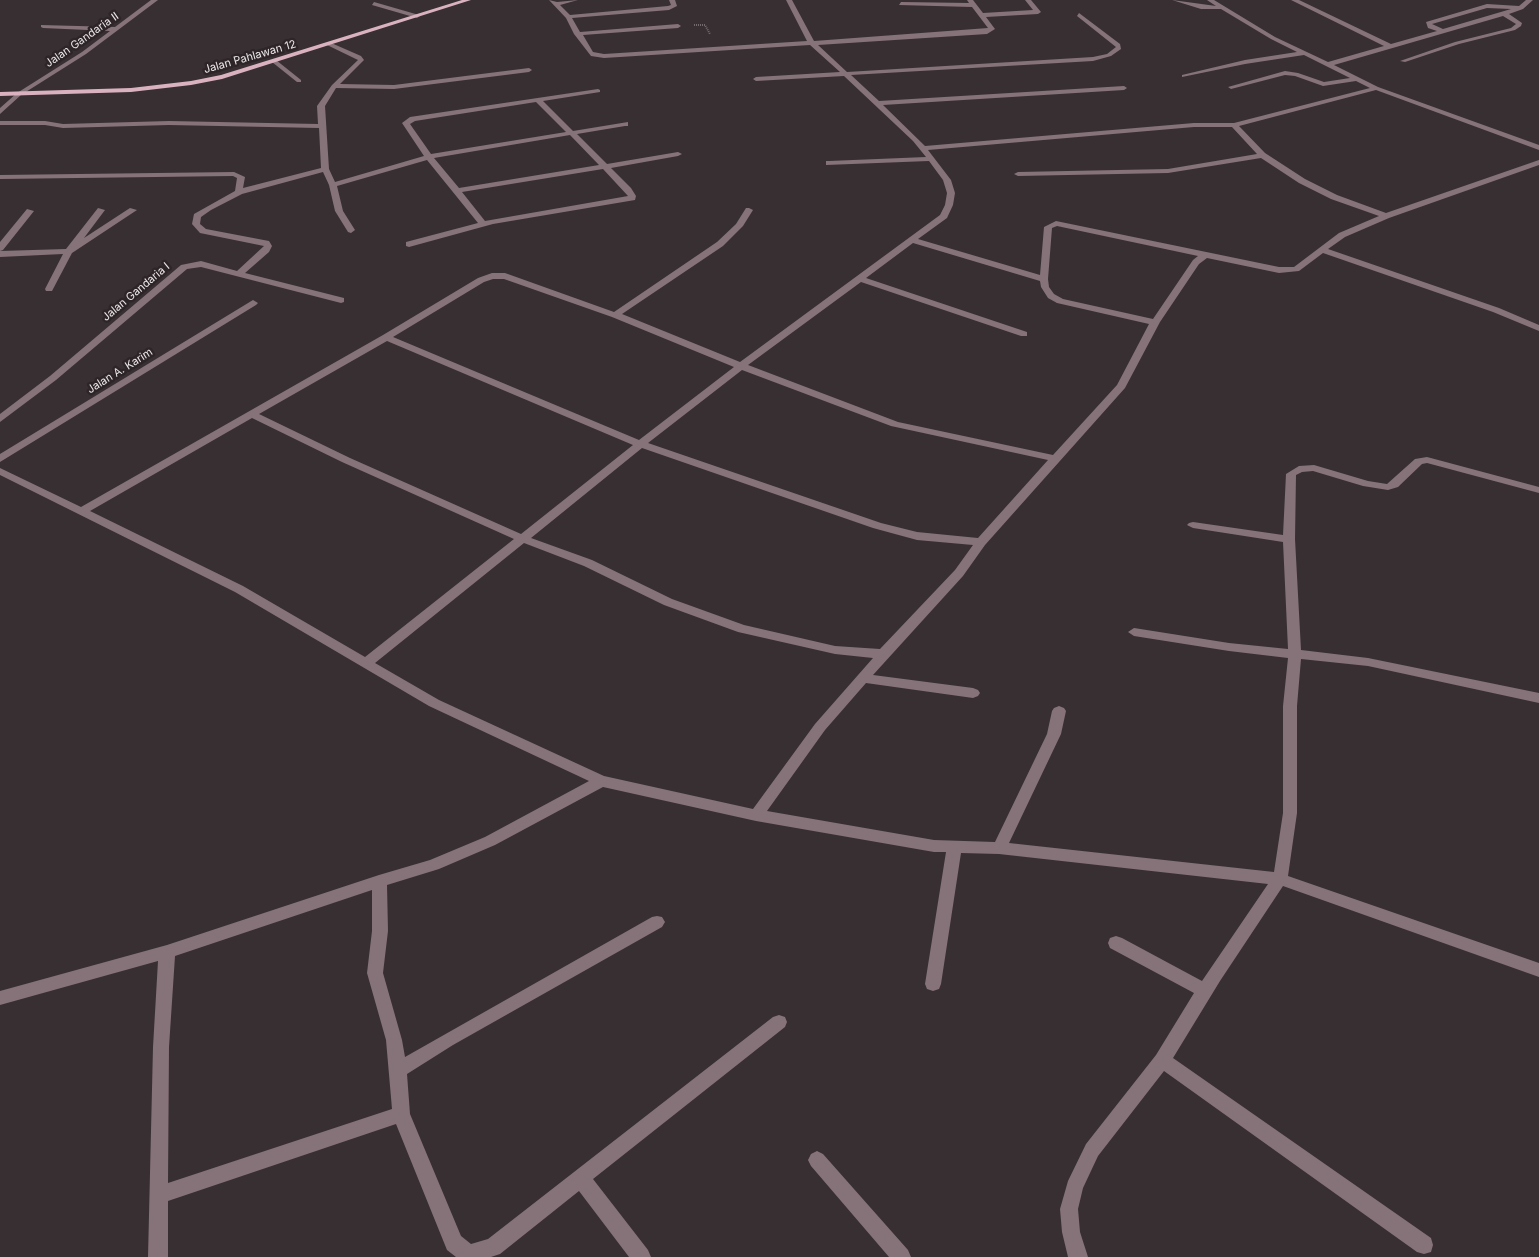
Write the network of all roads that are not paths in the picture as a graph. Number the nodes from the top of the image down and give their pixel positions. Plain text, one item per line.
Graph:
1 (155, 0) edge
2 (468, 0) edge
3 (575, 0) edge
4 (672, 0) edge
5 (788, 0) edge
6 (1028, 0) edge
7 (1175, 0) edge
8 (1210, 0) edge
9 (1225, 0) edge
10 (1294, 0) edge
11 (1530, 0) edge
12 (554, 2) edge
13 (972, 2) edge
14 (374, 4) dead end
15 (901, 4) dead end
16 (1233, 5) dead end
17 (1223, 8) junction
18 (1521, 8) junction
19 (1504, 14) junction
20 (981, 15) junction
21 (416, 16) junction
22 (1079, 16) dead end
23 (568, 17) junction
24 (44, 26) dead end
25 (678, 26) road end
26 (115, 29) junction
27 (1442, 31) junction
28 (577, 34) junction
29 (1290, 38) dead end
30 (810, 42) junction
31 (329, 44) junction
32 (1388, 46) junction
33 (1297, 48) junction
34 (1306, 54) junction
35 (1403, 61) dead end
36 (274, 62) junction
37 (1326, 65) junction
38 (530, 70) dead end
39 (845, 73) junction
40 (1184, 76) dead end
41 (756, 79) dead end
42 (1356, 79) junction
43 (299, 81) dead end
44 (334, 86) junction
45 (1230, 87) dead end
46 (1124, 88) dead end
47 (1376, 88) junction
48 (598, 91) dead end
49 (1366, 91) junction
50 (0, 94) edge
51 (19, 94) junction
52 (538, 100) junction
53 (876, 103) junction
54 (0, 112) edge
55 (0, 123) edge
56 (625, 124) dead end
57 (1234, 125) junction
58 (322, 126) junction
59 (568, 132) junction
60 (922, 148) junction
61 (1539, 148) edge
62 (678, 154) dead end
63 (1262, 154) junction
64 (429, 157) junction
65 (931, 159) junction
66 (1539, 161) edge
67 (829, 163) dead end
68 (606, 166) junction
69 (325, 169) junction
70 (1018, 174) dead end
71 (0, 177) edge
72 (333, 185) junction
73 (457, 191) junction
74 (239, 192) junction
75 (30, 210) dead end
76 (101, 210) dead end
77 (133, 210) dead end
78 (749, 210) dead end
79 (1386, 216) junction
80 (484, 225) junction
81 (351, 230) dead end
82 (911, 240) junction
83 (409, 244) dead end
84 (0, 248) edge
85 (1321, 250) junction
86 (69, 251) junction
87 (0, 254) edge
88 (1205, 255) junction
89 (240, 273) junction
90 (860, 278) junction
91 (1044, 279) junction
92 (50, 289) dead end
93 (341, 300) dead end
94 (253, 303) dead end
95 (615, 315) junction
96 (1155, 322) junction
97 (1539, 328) edge
98 (1024, 334) dead end
99 (386, 337) junction
100 (741, 366) junction
101 (252, 414) junction
102 (0, 419) edge
103 (640, 444) junction
104 (0, 459) edge
105 (1056, 459) junction
106 (0, 471) edge
107 (1539, 490) edge
108 (82, 512) junction
109 (1194, 525) dead end
110 (521, 538) junction
111 (1290, 539) junction
112 (981, 542) junction
113 (1134, 632) dead end
114 (883, 654) junction
115 (1295, 655) junction
116 (366, 663) junction
117 (864, 678) junction
118 (973, 693) dead end
119 (1539, 698) edge
120 (1059, 711) dead end
121 (601, 781) junction
122 (756, 815) junction
123 (954, 847) junction
124 (999, 848) junction
125 (1280, 879) junction
126 (380, 881) junction
127 (657, 922) dead end
128 (1116, 943) dead end
129 (167, 952) junction
130 (1539, 970) edge
131 (933, 984) dead end
132 (1205, 991) junction
133 (0, 998) edge
134 (779, 1022) dead end
135 (1162, 1060) junction
136 (398, 1070) junction
137 (401, 1114) junction
138 (817, 1160) dead end
139 (581, 1178) junction
140 (158, 1195) junction
141 (1424, 1245) dead end
142 (158, 1257) edge
143 (641, 1257) edge
144 (901, 1257) edge
145 (1078, 1257) edge

1 - 26 street, Jalan Gandaria II
2 - 21 main road, Jalan Pahlawan 12
3 - 12 street
4 - 23 street
5 - 30 street
6 - 20 street
7 - 17 street
8 - 17 street
9 - 16 street
10 - 32 street
11 - 18 street
12 - 23 street
13 - 15 street
13 - 20 street
14 - 21 street
17 - 33 street
18 - 19 street
18 - 27 street
19 - 27 street
19 - 35 street
20 - 30 street
21 - 31 main road, Jalan Pahlawan 12
22 - 39 street
23 - 28 street
24 - 26 street
25 - 28 street
26 - 51 street, Jalan Gandaria II
27 - 32 street
28 - 30 street
29 - 33 street
30 - 39 street
31 - 36 main road, Jalan Pahlawan 12
31 - 44 street
32 - 37 street
33 - 34 street
34 - 37 street
34 - 40 street
36 - 43 street
36 - 51 main road, Jalan Pahlawan 12
37 - 42 street
38 - 44 street
39 - 41 street
39 - 53 street
42 - 45 street
42 - 47 street
44 - 58 street
46 - 53 street
47 - 49 street
47 - 61 street
48 - 52 street
49 - 57 street
49 - 66 street
50 - 51 main road, Jalan Pahlawan 12
51 - 54 street, Jalan Gandaria II
52 - 59 street
52 - 64 street
53 - 60 street
55 - 58 street
56 - 59 street
57 - 60 street
57 - 63 street
58 - 69 street
59 - 64 street
59 - 68 street
60 - 65 street
62 - 68 street
63 - 70 street
63 - 79 street
64 - 72 street
64 - 73 street
65 - 67 street
65 - 82 street
66 - 79 street
68 - 73 street
68 - 80 street
69 - 72 street
69 - 74 street
71 - 74 street
72 - 81 street
73 - 80 street
74 - 89 street
75 - 84 street
76 - 86 street
77 - 86 street
78 - 95 street
79 - 85 street
80 - 83 street
82 - 90 street
82 - 91 street
85 - 88 street
85 - 97 street
86 - 87 street
86 - 92 street
88 - 91 street
88 - 96 street
89 - 93 street, Jalan Gandaria I
89 - 102 street, Jalan Gandaria I
90 - 98 street
90 - 100 street
91 - 96 street
94 - 104 street, Jalan A. Karim
95 - 99 street
95 - 100 street
96 - 105 street
99 - 101 street
99 - 103 street
100 - 103 street
100 - 105 street
101 - 108 street
101 - 110 street
103 - 110 street
103 - 112 street
105 - 112 street
106 - 108 street
107 - 111 street
108 - 116 street
109 - 111 street
110 - 114 street
110 - 116 street
111 - 115 street
112 - 114 street
113 - 115 street
114 - 117 street
115 - 119 street
115 - 125 street
116 - 121 street
117 - 118 street
117 - 122 street
120 - 124 street
121 - 122 street
121 - 126 street
122 - 123 street
123 - 124 street
123 - 131 street
124 - 125 street
125 - 130 street
125 - 132 street
126 - 129 street
126 - 136 street
127 - 136 street
128 - 132 street
129 - 133 street
129 - 140 street
132 - 135 street
134 - 139 street
135 - 141 street
135 - 145 street
136 - 137 street
137 - 139 street
137 - 140 street
138 - 144 street
139 - 143 street
140 - 142 street

